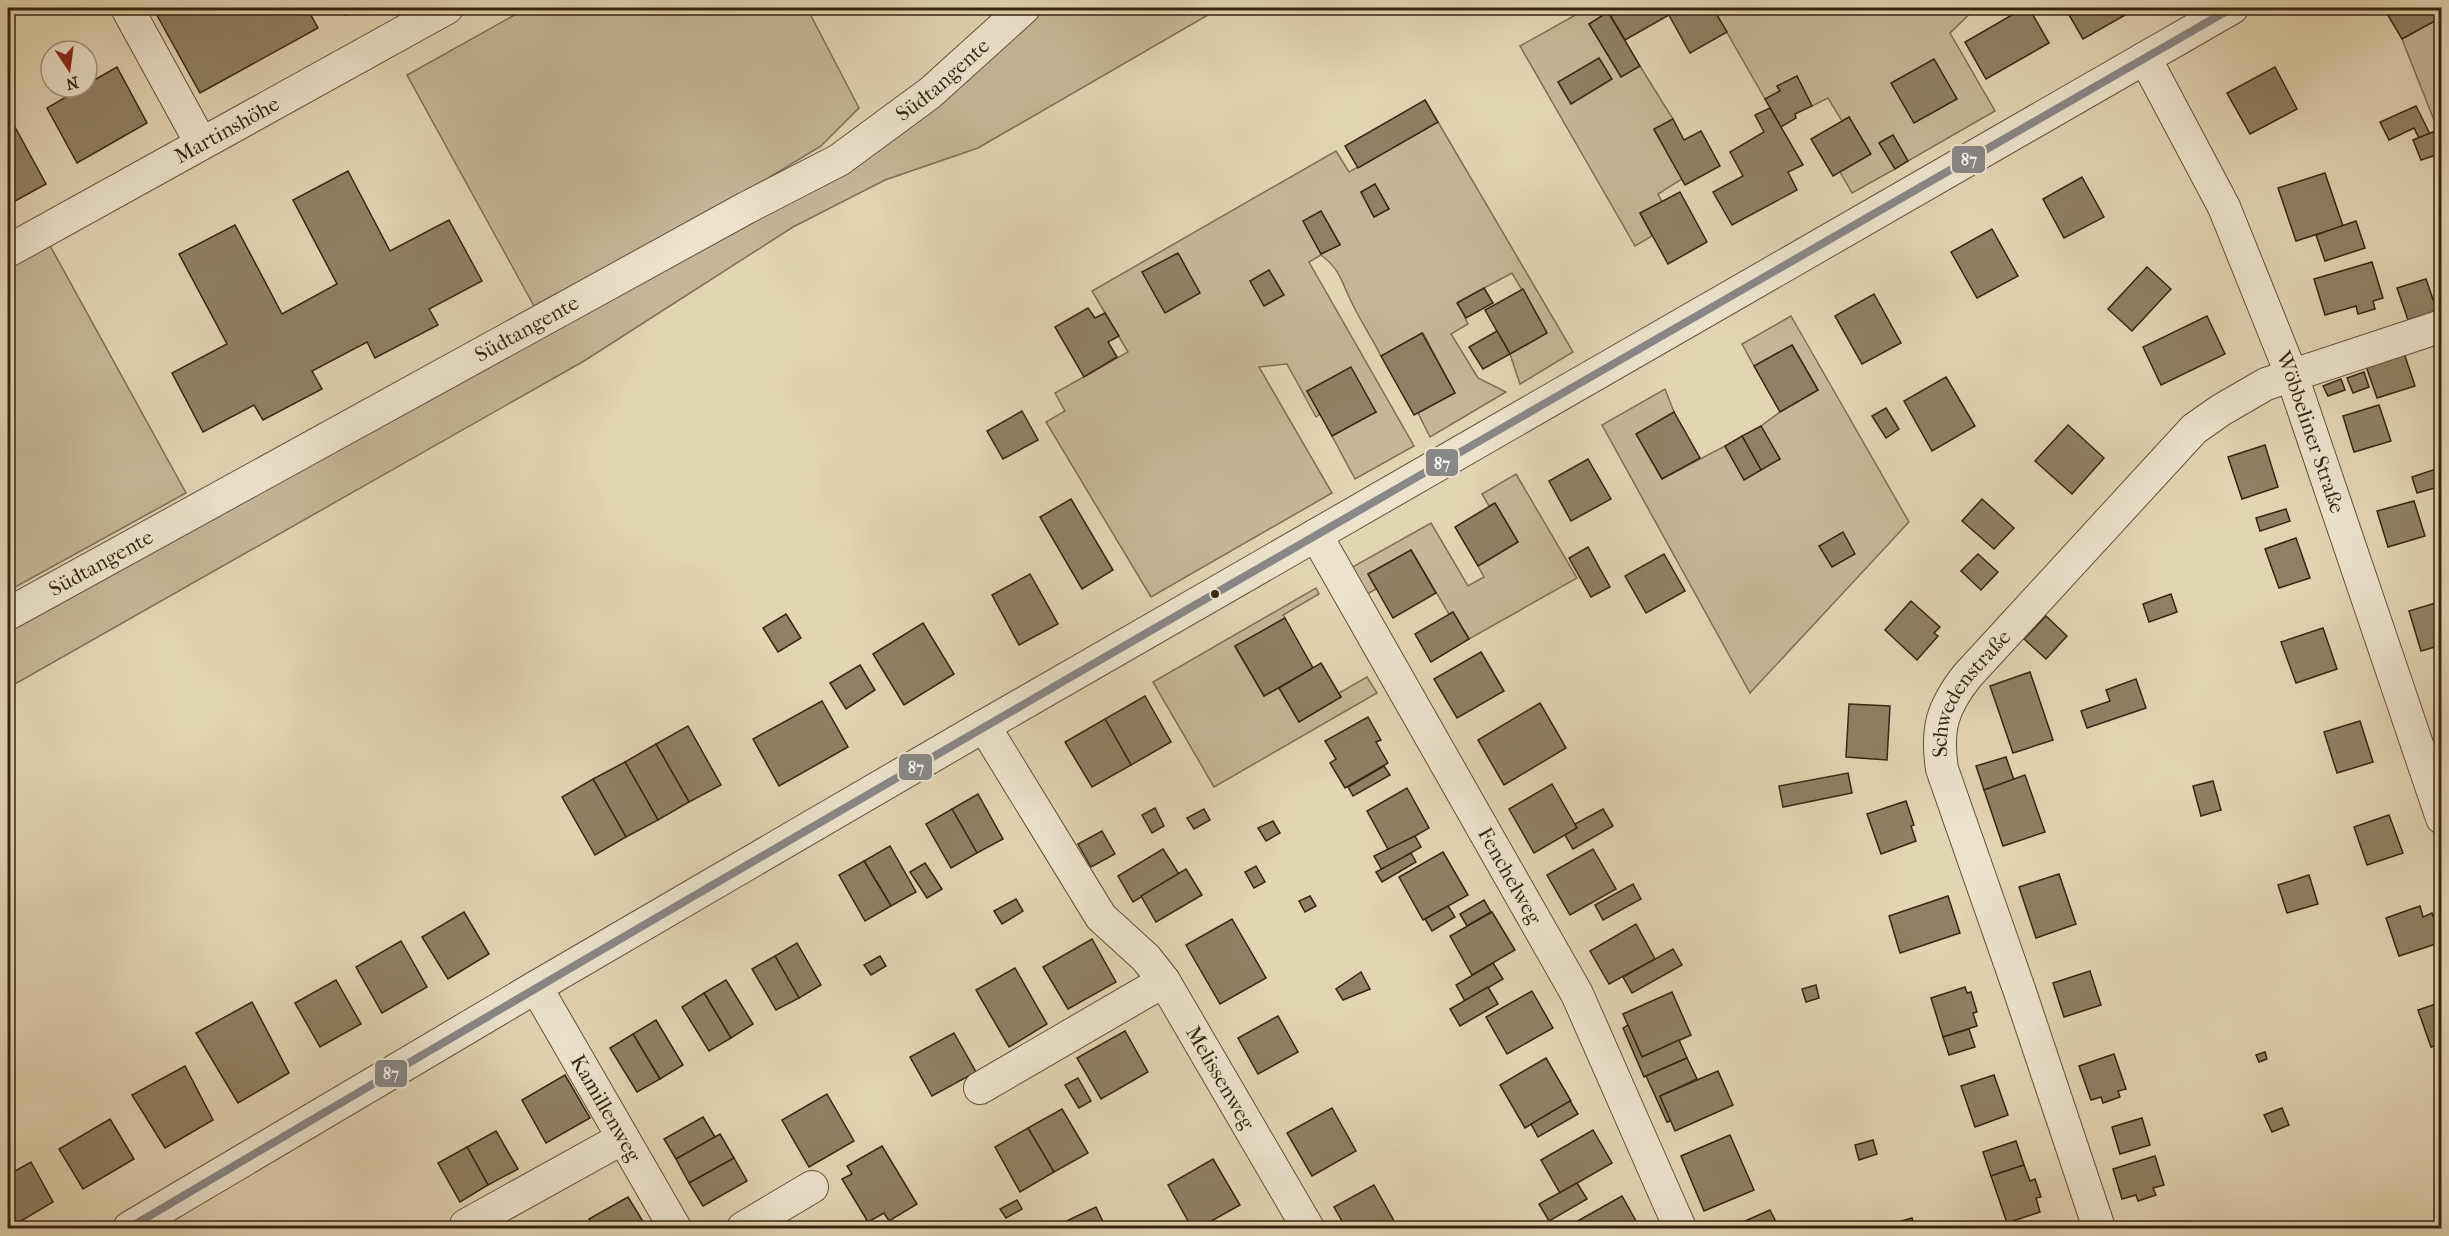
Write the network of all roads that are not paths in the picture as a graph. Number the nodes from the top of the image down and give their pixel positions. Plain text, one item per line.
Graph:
1 (127, 8) edge
2 (447, 8) edge
3 (1024, 8) edge
4 (2232, 8) edge
5 (2145, 58) junction
6 (201, 144) junction
7 (8, 251) edge
8 (2442, 326) edge
9 (2292, 376) junction
10 (1316, 535) junction
11 (8, 614) edge
12 (984, 726) junction
13 (2442, 818) edge
14 (1164, 981) junction
15 (536, 987) junction
16 (980, 1088) dead end
17 (623, 1138) junction
18 (812, 1187) dead end
19 (466, 1225) dead end
20 (129, 1228) edge
21 (675, 1228) edge
22 (743, 1228) edge
23 (1308, 1228) edge
24 (1680, 1228) edge
25 (2099, 1228) edge

1 - 6 street
2 - 6 street, Martinshöhe
3 - 11 street, Südtangente
4 - 5 street
5 - 9 street, Wöbbeliner Straße
5 - 10 street
6 - 7 street, Martinshöhe
8 - 9 street, Schwedenstraße
9 - 13 street, Wöbbeliner Straße
9 - 25 street, Schwedenstraße
10 - 12 street
10 - 24 street, Fenchelweg
12 - 14 street, Melissenweg
12 - 15 street
14 - 16 street
14 - 23 street, Melissenweg
15 - 17 street, Kamillenweg
15 - 20 street
17 - 19 street
17 - 21 street, Kamillenweg
18 - 22 street

